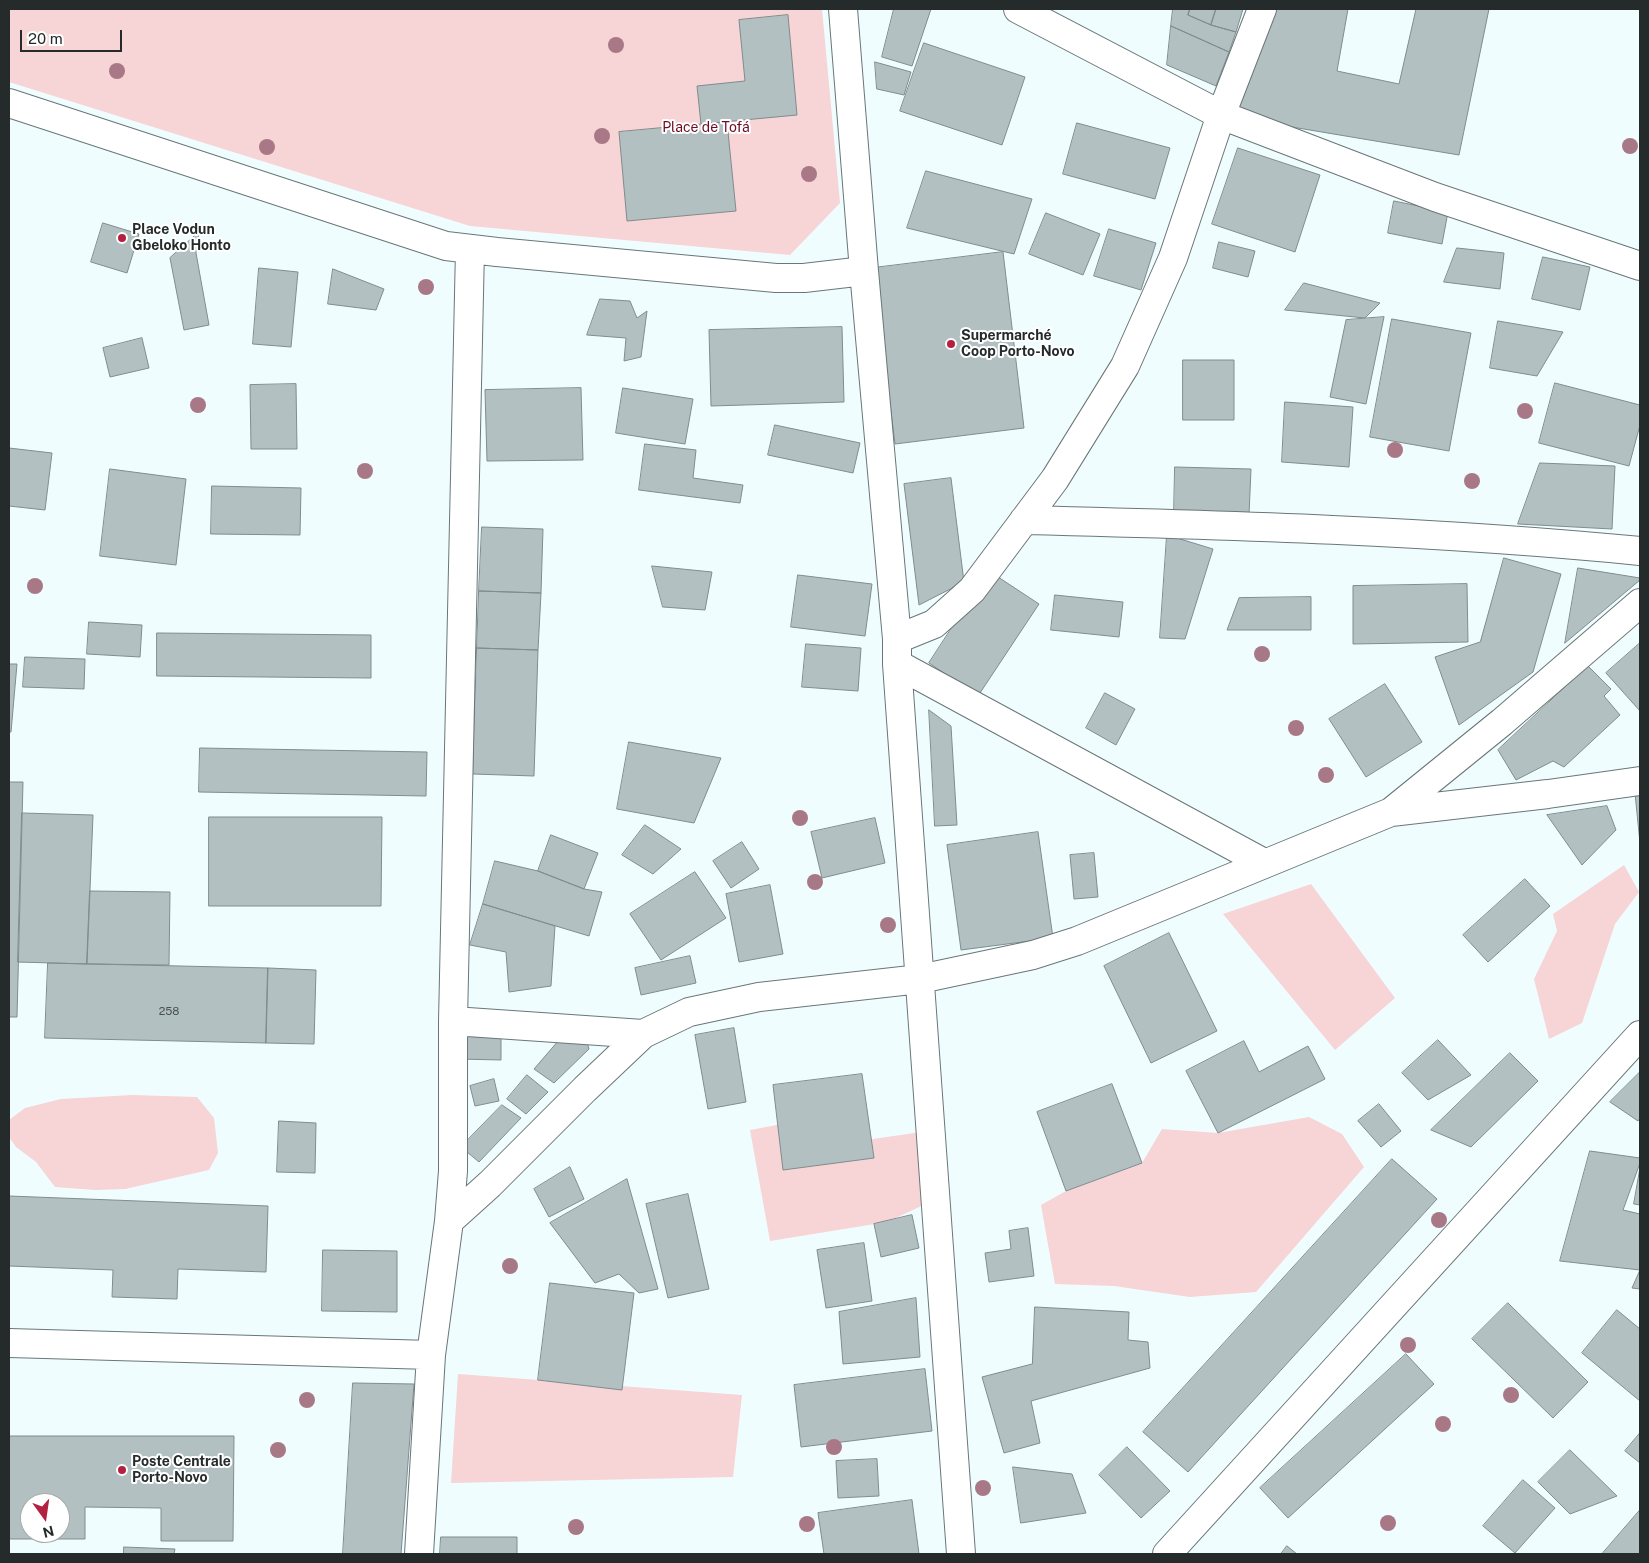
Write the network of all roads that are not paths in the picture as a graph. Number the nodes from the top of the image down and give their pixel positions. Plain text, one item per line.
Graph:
1 (843, 9) edge
2 (1018, 9) edge
3 (1262, 9) edge
4 (9, 103) edge
5 (1221, 115) junction
6 (470, 249) junction
7 (1640, 266) edge
8 (864, 271) junction
9 (1024, 520) junction
10 (1640, 551) edge
11 (1640, 603) edge
12 (897, 652) junction
13 (1640, 781) edge
14 (1391, 812) junction
15 (1264, 863) junction
16 (920, 979) junction
17 (453, 1021) junction
18 (643, 1034) junction
19 (1640, 1035) edge
20 (449, 1221) junction
21 (9, 1343) edge
22 (430, 1355) junction
23 (419, 1554) edge
24 (961, 1554) edge
25 (1167, 1554) edge

1 - 8 street
2 - 5 street
3 - 5 street
4 - 6 street
5 - 7 street
5 - 9 street
6 - 8 street
6 - 17 street
8 - 12 street
9 - 10 street
9 - 12 street
11 - 14 street
12 - 15 street
12 - 16 street
13 - 14 street
14 - 15 street
15 - 16 street
16 - 18 street
16 - 24 street
17 - 18 street
17 - 20 street
18 - 20 street
19 - 25 street
20 - 22 street
21 - 22 street
22 - 23 street

